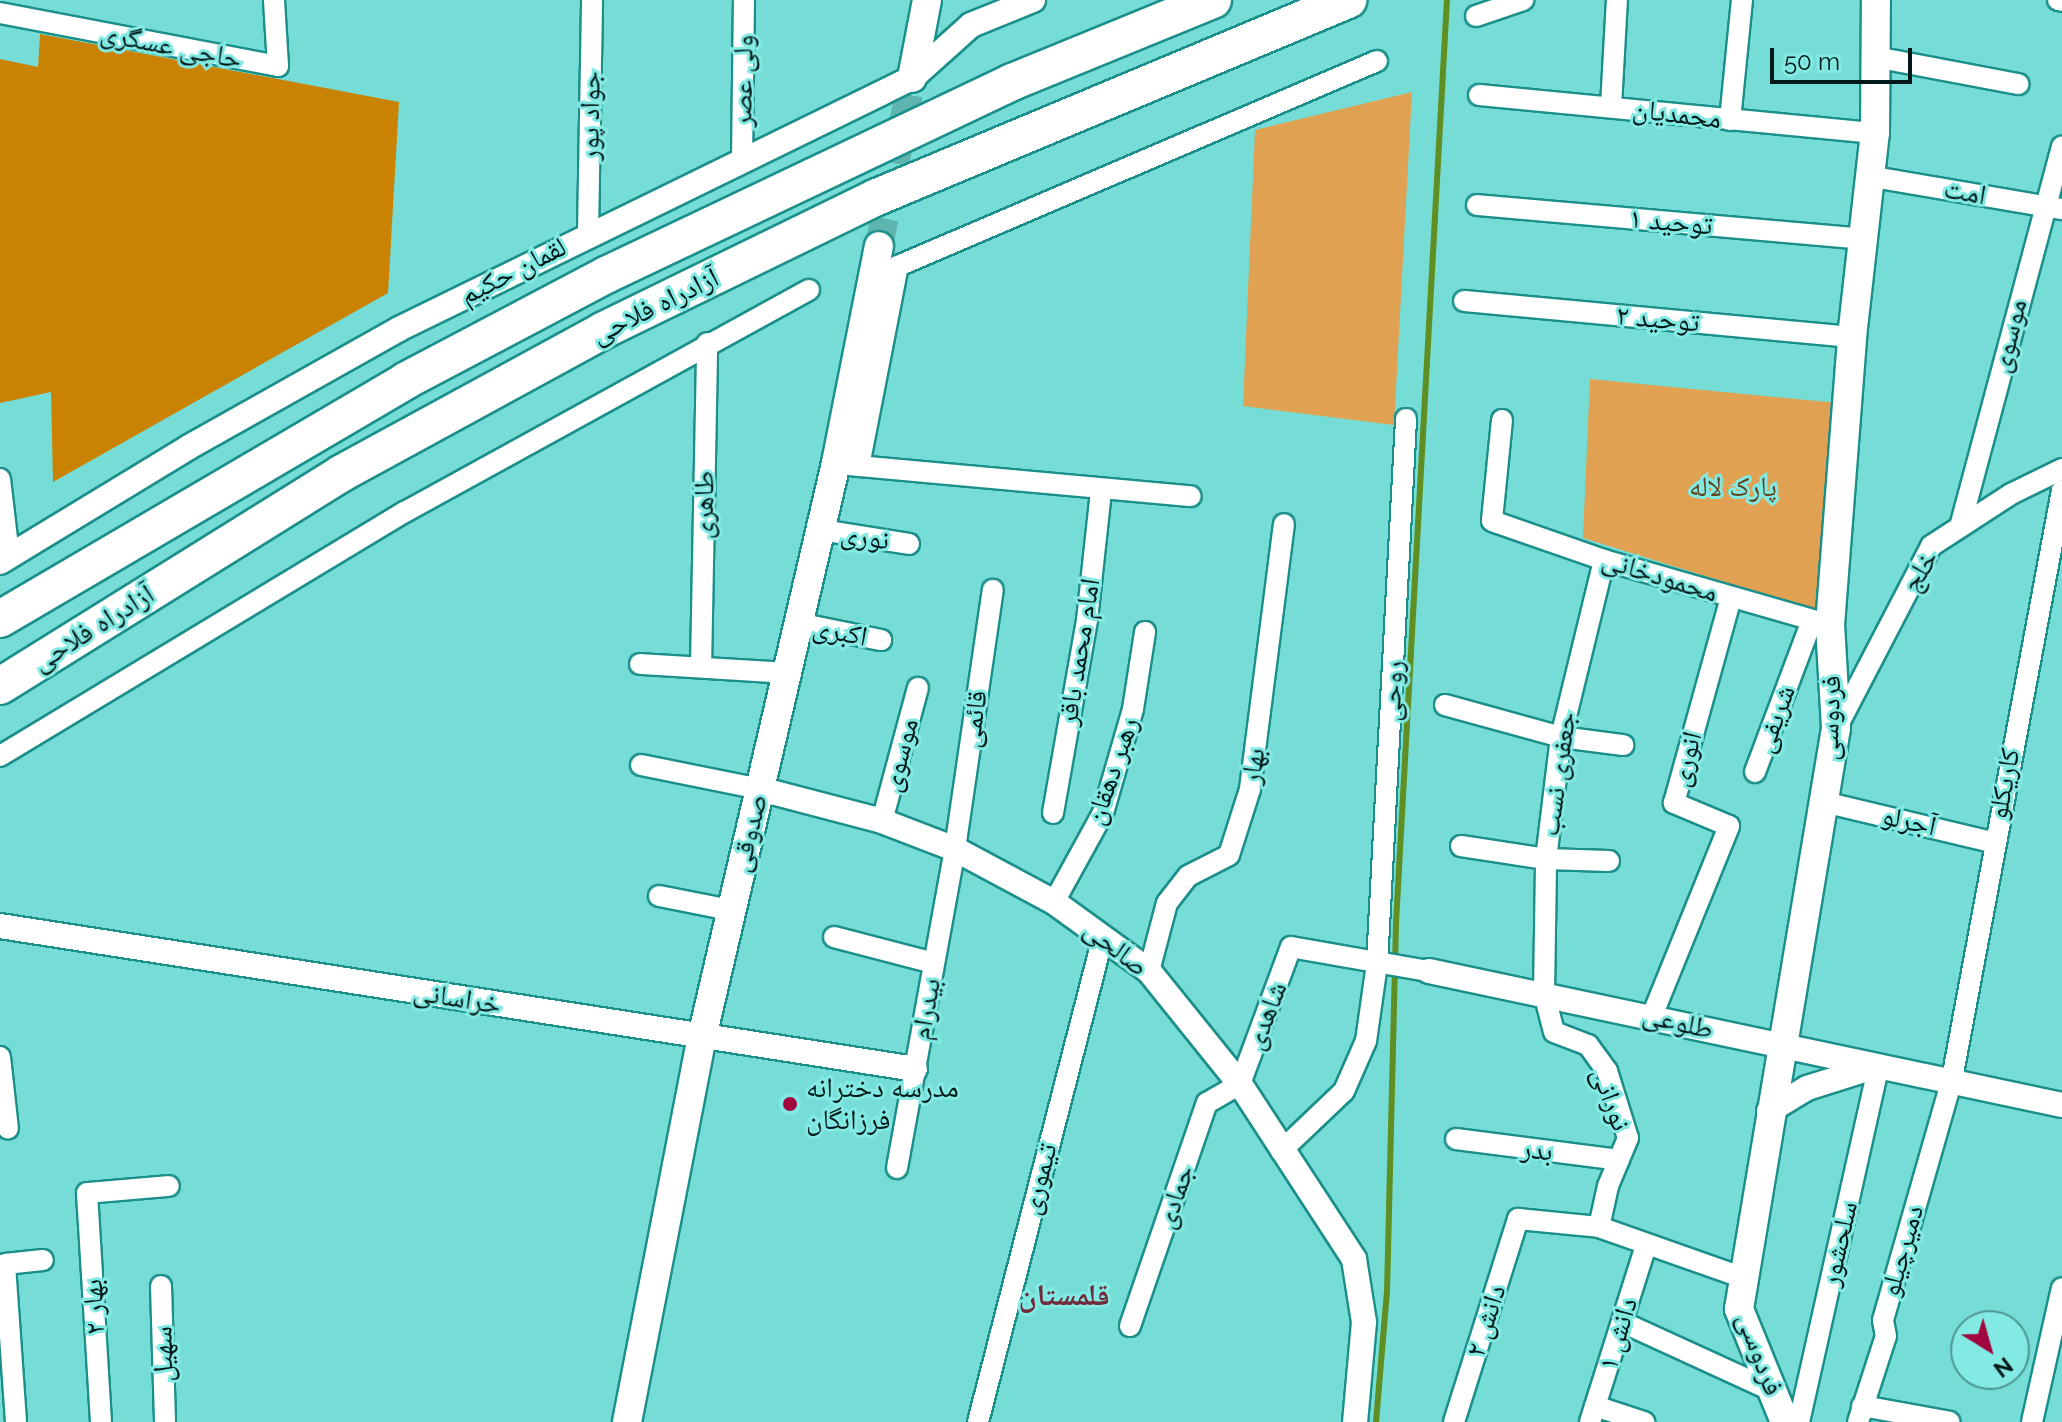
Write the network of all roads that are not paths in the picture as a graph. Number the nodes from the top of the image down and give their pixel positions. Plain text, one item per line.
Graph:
1 (274, 0) edge
2 (592, 0) edge
3 (744, 0) edge
4 (927, 0) edge
5 (1033, 0) edge
6 (1213, 0) edge
7 (1348, 0) edge
8 (1523, 0) edge
9 (1617, 0) edge
10 (1742, 0) edge
11 (1876, 0) edge
12 (0, 13) edge
13 (1476, 16) dead end
14 (1875, 57) junction
15 (1377, 61) dead end
16 (912, 78) junction
17 (2018, 84) dead end
18 (1479, 95) dead end
19 (1611, 106) junction
20 (1730, 120) junction
21 (1875, 133) junction
22 (2062, 146) edge
23 (742, 161) junction
24 (1868, 176) junction
25 (1477, 205) dead end
26 (2052, 207) edge
27 (588, 233) junction
28 (1864, 239) junction
29 (879, 246) tunnel mouth
30 (809, 290) dead end
31 (1464, 301) dead end
32 (1852, 337) junction
33 (707, 343) junction
34 (1406, 419) dead end
35 (1502, 420) dead end
36 (848, 465) junction
37 (2062, 469) edge
38 (0, 479) edge
39 (2062, 490) edge
40 (1101, 491) junction
41 (1191, 496) dead end
42 (1284, 524) dead end
43 (1960, 527) junction
44 (821, 530) junction
45 (909, 544) dead end
46 (5, 559) edge
47 (1604, 560) junction
48 (993, 590) dead end
49 (1731, 598) junction
50 (0, 619) edge
51 (798, 623) junction
52 (1821, 623) junction
53 (1145, 632) dead end
54 (881, 640) dead end
55 (640, 664) dead end
56 (701, 667) junction
57 (787, 673) junction
58 (0, 686) edge
59 (918, 688) dead end
60 (1445, 705) dead end
61 (1836, 728) junction
62 (1561, 737) junction
63 (1623, 745) dead end
64 (0, 756) edge
65 (641, 765) dead end
66 (1755, 772) dead end
67 (760, 789) junction
68 (1824, 802) junction
69 (1053, 813) dead end
70 (882, 821) junction
71 (1992, 842) junction
72 (1461, 846) dead end
73 (955, 849) junction
74 (1546, 859) junction
75 (1609, 861) dead end
76 (659, 896) dead end
77 (1054, 902) junction
78 (730, 910) junction
79 (0, 926) edge
80 (834, 937) dead end
81 (1103, 937) junction
82 (1291, 947) joint
83 (934, 963) junction
84 (1377, 964) junction
85 (1149, 971) junction
86 (1429, 971) joint
87 (1544, 993) junction
88 (1652, 1016) junction
89 (702, 1037) junction
90 (1781, 1046) junction
91 (0, 1057) edge
92 (1879, 1065) junction
93 (915, 1069) junction
94 (1952, 1079) junction
95 (1240, 1084) junction
96 (2062, 1105) edge
97 (1769, 1111) junction
98 (8, 1129) dead end
99 (1456, 1139) dead end
100 (1281, 1151) junction
101 (1619, 1160) junction
102 (897, 1168) dead end
103 (169, 1186) dead end
104 (1599, 1227) junction
105 (1646, 1245) junction
106 (43, 1260) dead end
107 (1744, 1278) junction
108 (161, 1286) dead end
109 (2062, 1288) edge
110 (1622, 1322) junction
111 (1130, 1326) dead end
112 (1773, 1391) junction
113 (1593, 1414) edge
114 (1860, 1414) edge
115 (16, 1422) edge
116 (101, 1422) edge
117 (165, 1422) edge
118 (627, 1422) edge
119 (978, 1422) edge
120 (1355, 1422) edge
121 (1454, 1422) edge
122 (1644, 1422) edge
123 (1785, 1422) edge
124 (1799, 1422) edge
125 (1950, 1422) edge
126 (2032, 1422) edge

1 - 12 street, حاجی عسگری
2 - 27 street, جواد پور
3 - 23 street, ولی عصر
4 - 16 main road
5 - 16 street, لقمان حکیم
6 - 50 highway, آزادراه فلاحی
7 - 58 highway, آزادراه فلاحی
8 - 13 street
9 - 19 street
10 - 20 street
11 - 14 main road, فردوسی
14 - 17 street
14 - 21 main road, فردوسی
15 - 36 street
16 - 23 street, لقمان حکیم
18 - 19 street, محمدیان
19 - 20 street, محمدیان
20 - 21 street, محمدیان
21 - 24 main road, فردوسی
22 - 26 street, موسوی
23 - 27 street, لقمان حکیم
24 - 26 street, امت
24 - 28 main road, فردوسی
25 - 28 street, توحید ۱
26 - 43 street, موسوی
27 - 46 street, لقمان حکیم
28 - 32 main road, فردوسی
29 - 36 main road, صدوقی
30 - 33 street
31 - 32 street, توحید ۲
32 - 52 main road, فردوسی
33 - 56 street, طاهری
33 - 64 street
34 - 84 street, روحی
35 - 47 street, محمودخانی
36 - 40 street
36 - 44 main road, صدوقی
37 - 43 street, خلج
38 - 46 street
39 - 71 street, کاریکلو
40 - 41 street
40 - 69 street, امام محمد باقر
42 - 85 street, بهار
43 - 61 street, خلج
44 - 45 street, نوری
44 - 51 main road, صدوقی
47 - 49 street, محمودخانی
47 - 62 street, جعفری نسب
48 - 73 street, قائمی
49 - 52 street, محمودخانی
49 - 88 street, انوری
51 - 54 street, اکبری
51 - 57 main road, صدوقی
52 - 61 main road, فردوسی
52 - 66 street, شریفی
53 - 77 street, رهبر دهقان
55 - 56 street
56 - 57 street
57 - 67 main road, صدوقی
59 - 70 street, موسوی
60 - 62 street
61 - 68 main road, فردوسی
62 - 63 street
62 - 74 street, جعفری نسب
65 - 67 street
67 - 70 street, صالحی
67 - 78 main road, صدوقی
68 - 71 street, آجرلو
68 - 90 main road, فردوسی
70 - 73 street, صالحی
71 - 94 street, کاریکلو
72 - 74 street
73 - 77 street, صالحی
73 - 83 street, بیدرام
74 - 75 street
74 - 87 street, جعفری نسب
76 - 78 street
77 - 81 street, صالحی
78 - 89 main road, صدوقی
79 - 89 street, خراسانی
80 - 83 street
81 - 85 street, صالحی
81 - 119 street, تیموری
82 - 84 street, طلوعی
82 - 95 street, شاهدی
83 - 93 street, بیدرام
84 - 86 street, طلوعی
84 - 100 street, روحی
85 - 95 street, صالحی
86 - 87 street, طلوعی
87 - 88 street, طلوعی
87 - 101 street, نورانی
88 - 90 street, طلوعی
89 - 93 street, خراسانی
89 - 118 main road, صدوقی
90 - 92 street, طلوعی
90 - 97 main road, فردوسی
91 - 98 street
92 - 94 street, طلوعی
92 - 97 street
92 - 124 street, سلحشور
93 - 102 street, بیدرام
94 - 96 street, طلوعی
94 - 114 street, دمیرچیلو
95 - 100 street, صالحی
95 - 111 street, جمادی
97 - 107 main road, فردوسی
99 - 101 street, بدر
100 - 120 street, صالحی
101 - 104 street, نورانی
103 - 116 street, بهار ۲
104 - 105 street
104 - 121 street, دانش ۲
105 - 107 street
105 - 110 street, دانش ۱
106 - 115 street
107 - 112 main road, فردوسی
108 - 117 street, سهیل
109 - 126 street
110 - 112 street
110 - 113 street, دانش ۱
112 - 123 main road, فردوسی
113 - 122 street
114 - 125 street

